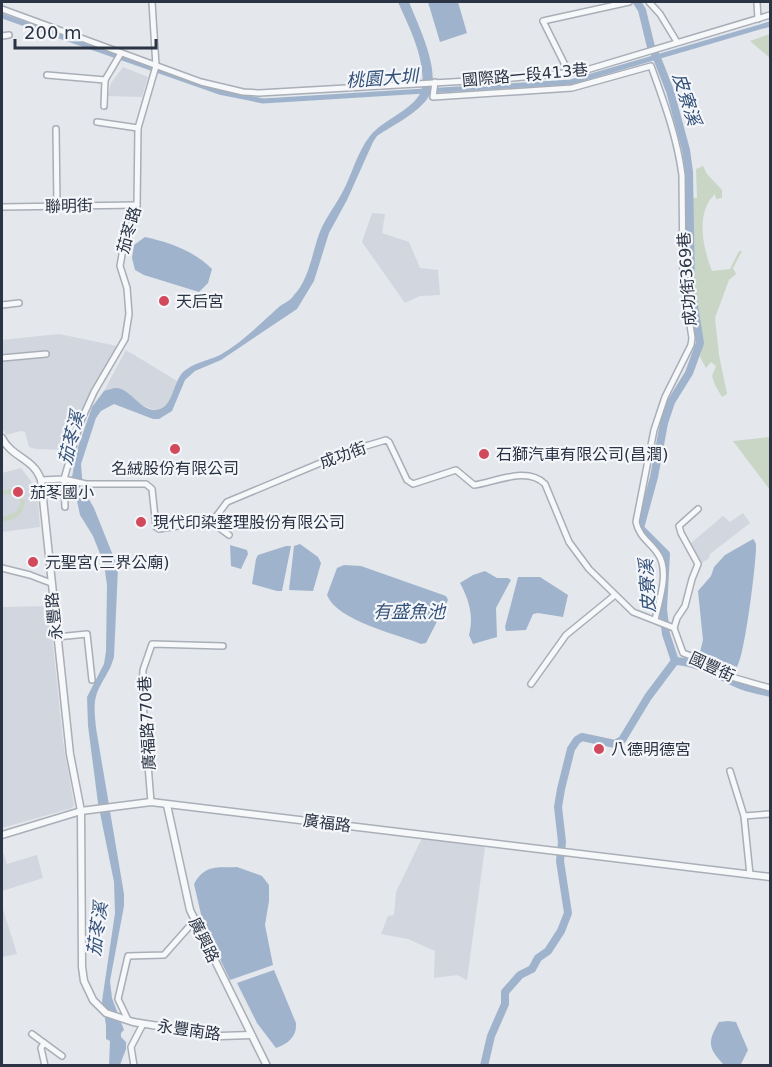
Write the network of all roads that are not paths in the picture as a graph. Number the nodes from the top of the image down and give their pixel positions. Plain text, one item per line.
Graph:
1 (152, 2) edge
2 (629, 2) edge
3 (649, 2) edge
4 (757, 2) edge
5 (2, 9) edge
6 (771, 15) edge
7 (758, 19) junction
8 (9, 35) dead end
9 (2, 36) edge
10 (677, 42) junction
11 (120, 54) junction
12 (158, 68) junction
13 (568, 73) junction
14 (47, 75) dead end
15 (105, 80) junction
16 (435, 82) junction
17 (104, 106) dead end
18 (97, 122) dead end
19 (138, 128) junction
20 (56, 129) dead end
21 (137, 205) junction
22 (57, 206) junction
23 (2, 207) edge
24 (19, 303) dead end
25 (2, 305) edge
26 (46, 354) dead end
27 (2, 358) edge
28 (2, 438) edge
29 (64, 479) junction
30 (41, 480) junction
31 (65, 507) dead end
32 (698, 509) dead end
33 (210, 521) junction
34 (230, 535) dead end
35 (2, 568) edge
36 (51, 583) junction
37 (615, 595) junction
38 (655, 620) junction
39 (673, 627) junction
40 (57, 638) junction
41 (223, 646) dead end
42 (92, 680) dead end
43 (531, 684) dead end
44 (771, 688) edge
45 (730, 771) dead end
46 (151, 802) junction
47 (168, 805) junction
48 (81, 811) junction
49 (771, 814) edge
50 (744, 816) junction
51 (2, 835) edge
52 (750, 875) junction
53 (771, 877) edge
54 (195, 920) junction
55 (128, 1021) junction
56 (143, 1024) junction
57 (32, 1034) dead end
58 (251, 1035) junction
59 (44, 1043) junction
60 (62, 1056) dead end
61 (45, 1065) edge
62 (134, 1065) edge
63 (267, 1065) edge

1 - 12 street
2 - 13 street
3 - 10 street
4 - 7 street
5 - 11 street, 國際路一段413巷
6 - 7 street
7 - 10 street
8 - 9 street
10 - 13 street, 國際路一段413巷
11 - 12 street, 國際路一段413巷
11 - 15 street
12 - 16 street, 國際路一段413巷
12 - 19 street, 茄苳路
13 - 16 street, 國際路一段413巷
14 - 15 street
15 - 17 street
16 - 38 street, 成功街369巷
18 - 19 street
19 - 21 street, 茄苳路
20 - 22 street
21 - 22 street, 聯明街
21 - 29 street, 茄苳路
22 - 23 street, 聯明街
24 - 25 street
26 - 27 street
28 - 30 street
29 - 30 street
29 - 31 street, 茄苳路
29 - 33 street
30 - 36 street, 永豐路
32 - 39 street
33 - 34 street
33 - 37 street, 成功街
35 - 36 street
36 - 40 street, 永豐路
37 - 38 street, 成功街
37 - 43 street
38 - 39 street, 成功街
39 - 44 street, 國豐街
40 - 42 street
40 - 48 street, 永豐路
41 - 46 street, 廣福路770巷
45 - 50 street
46 - 47 street, 廣福路
46 - 48 street, 廣福路
47 - 52 street, 廣福路
47 - 54 street, 廣興路
48 - 51 street
48 - 55 street, 永豐南路
49 - 50 street
50 - 52 street
52 - 53 street
54 - 55 street
54 - 58 street, 廣興路
55 - 56 street, 永豐南路
56 - 58 street, 永豐南路
56 - 62 street
57 - 59 street
58 - 63 street, 廣興路
59 - 60 street
59 - 61 street

